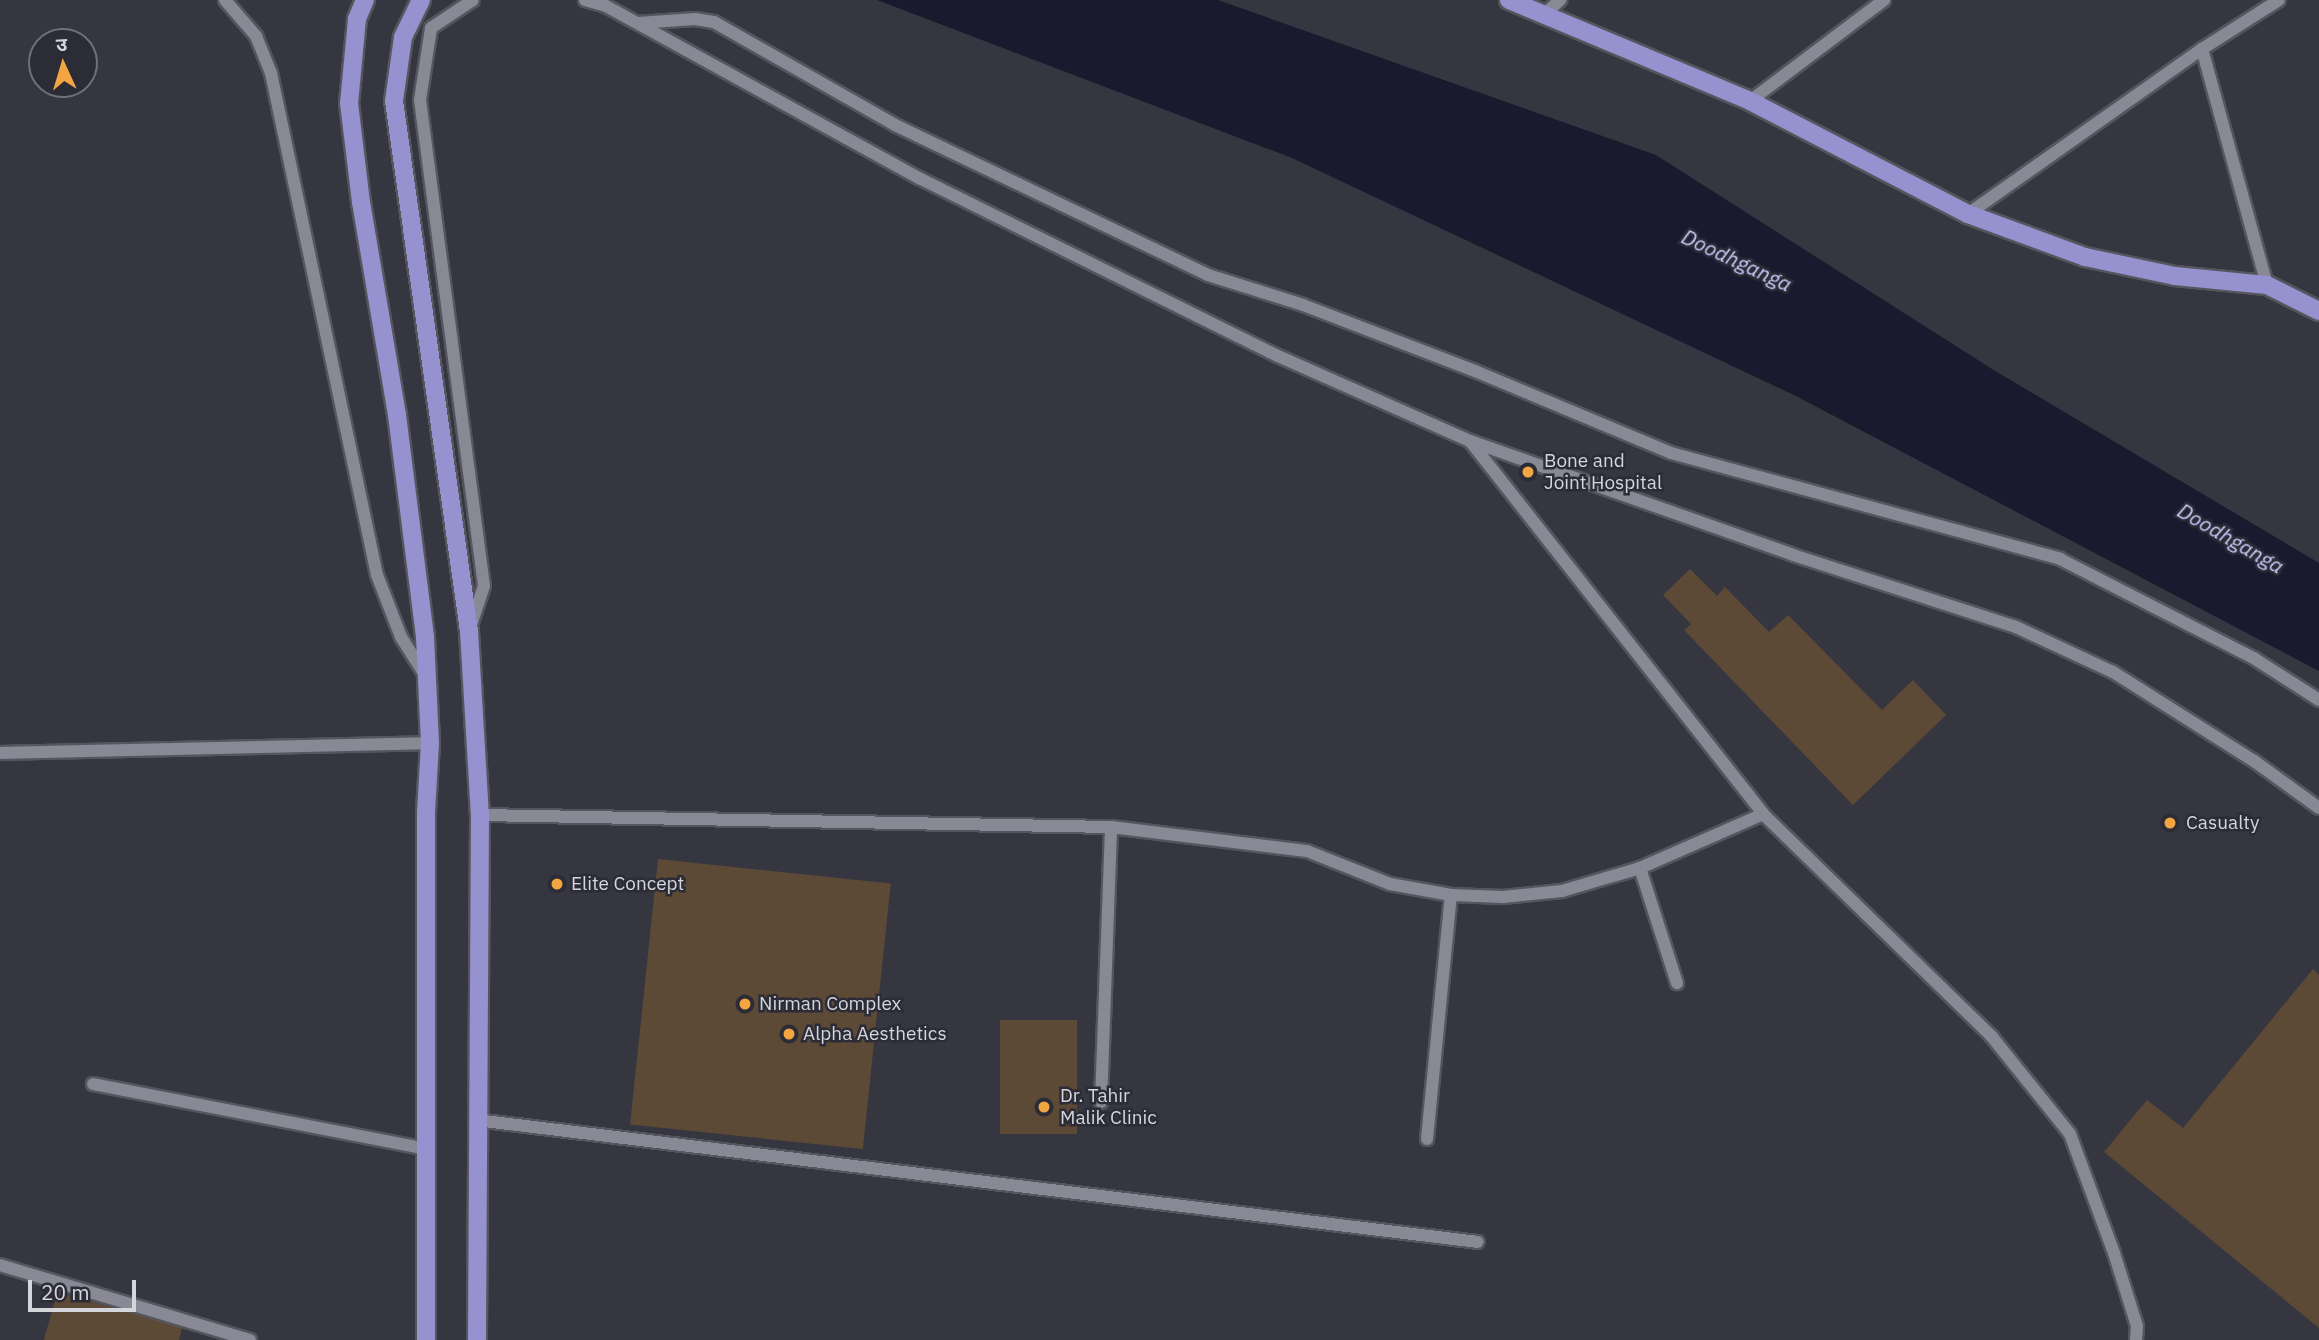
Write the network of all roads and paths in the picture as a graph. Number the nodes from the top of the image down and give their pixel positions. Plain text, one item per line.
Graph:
1 (225, 0) edge
2 (365, 0) edge
3 (421, 0) edge
4 (473, 0) edge
5 (585, 0) edge
6 (1509, 0) edge
7 (1560, 0) edge
8 (1884, 0) edge
9 (2257, 0) edge
10 (2279, 0) edge
11 (2268, 9) junction
12 (1545, 14) junction
13 (637, 23) junction
14 (2202, 49) junction
15 (1751, 101) junction
16 (1968, 214) junction
17 (2267, 285) junction
18 (2319, 311) edge
19 (1470, 441) junction
20 (469, 631) junction
21 (425, 675) junction
22 (2319, 700) edge
23 (430, 743) junction
24 (0, 753) edge
25 (2319, 808) edge
26 (1763, 814) junction
27 (480, 815) junction
28 (1111, 827) junction
29 (1640, 867) junction
30 (1451, 895) junction
31 (1677, 984) dead end
32 (93, 1084) dead end
33 (1101, 1102) dead end
34 (475, 1120) junction
35 (1427, 1139) dead end
36 (428, 1149) junction
37 (1478, 1242) dead end
38 (0, 1265) edge
39 (250, 1340) edge
40 (426, 1340) edge
41 (477, 1340) edge
42 (2136, 1340) edge

1 - 21 street
2 - 21 main road
3 - 20 main road
4 - 20 street
5 - 13 street
6 - 12 main road
7 - 12 street
8 - 15 street
9 - 11 street
10 - 11 street
11 - 14 street
12 - 15 main road
13 - 19 street
13 - 22 street
14 - 16 street
14 - 17 street
15 - 16 main road
16 - 17 main road
17 - 18 main road
19 - 25 street
19 - 26 street
20 - 27 main road
21 - 23 main road
23 - 24 street
23 - 36 main road
26 - 29 street
26 - 42 street
27 - 28 street
27 - 34 main road
28 - 30 street
28 - 33 street
29 - 30 street
29 - 31 street
30 - 35 street
32 - 36 street
34 - 37 street
34 - 41 main road
36 - 40 main road
38 - 39 street

